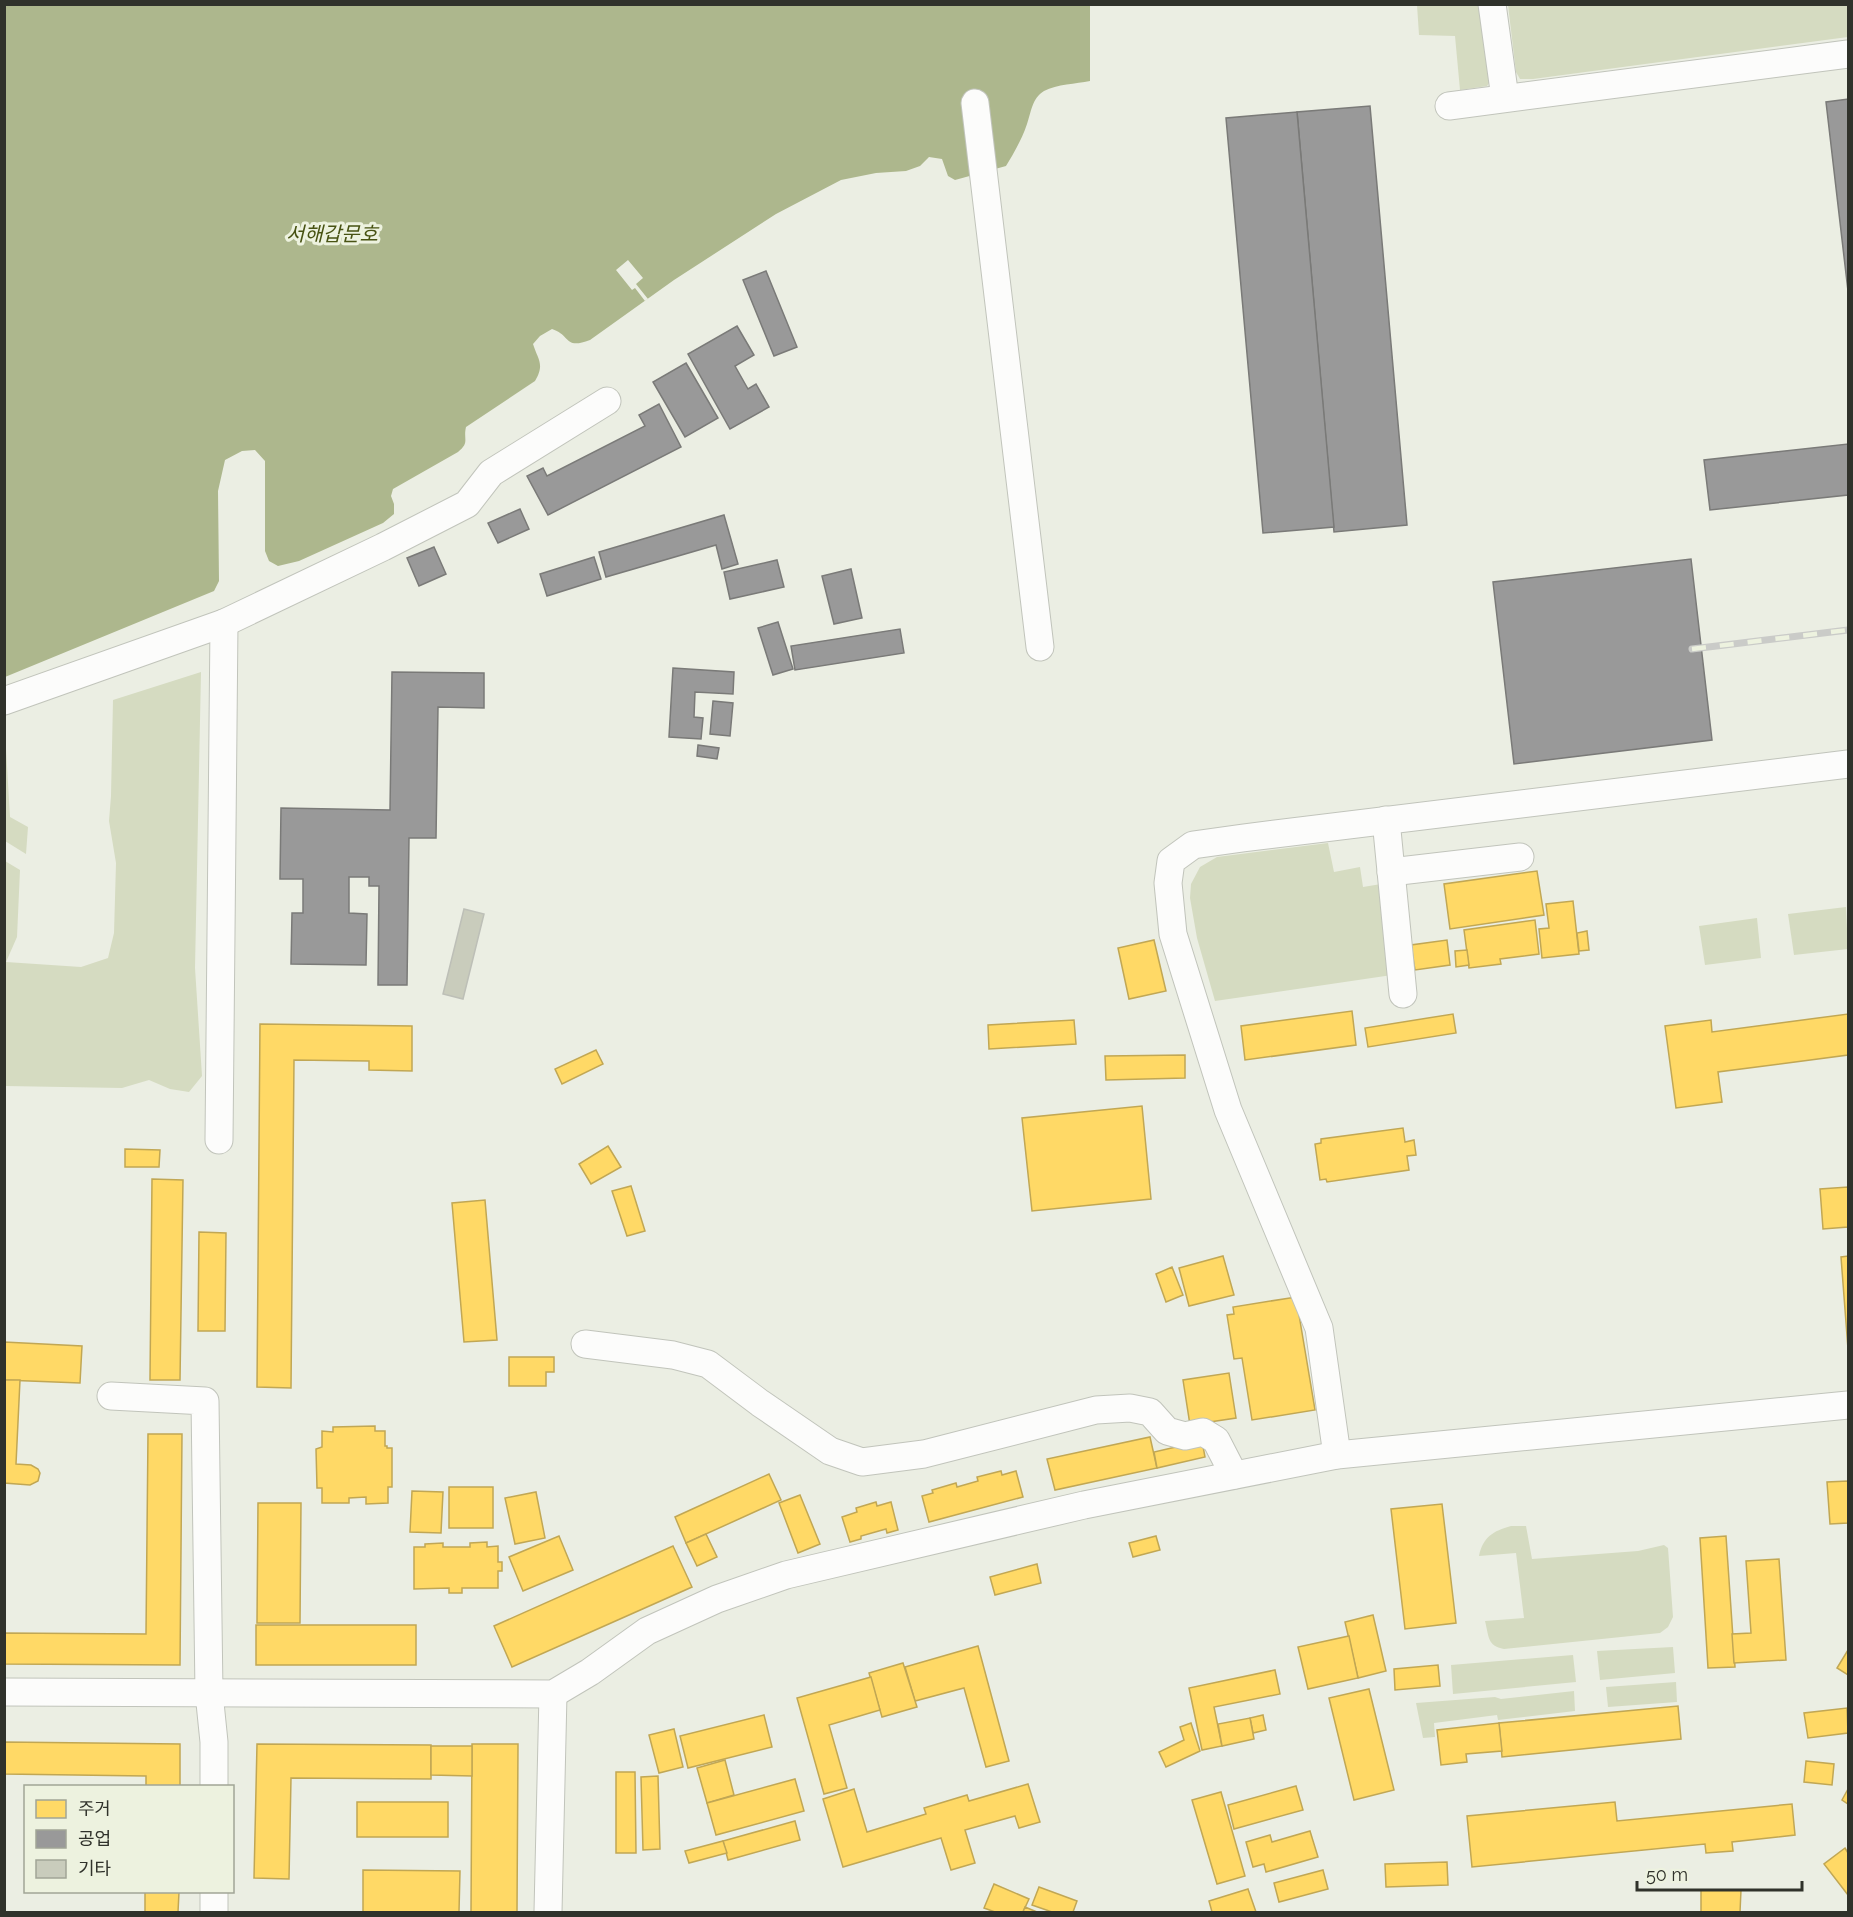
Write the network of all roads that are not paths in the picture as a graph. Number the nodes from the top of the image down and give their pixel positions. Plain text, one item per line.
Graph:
1 (1492, 4) edge
2 (1848, 54) edge
3 (1505, 98) junction
4 (975, 103) dead end
5 (1449, 106) dead end
6 (607, 401) dead end
7 (224, 623) junction
8 (1040, 647) dead end
9 (4, 701) edge
10 (1848, 764) edge
11 (1386, 820) junction
12 (1520, 857) dead end
13 (1391, 872) junction
14 (1403, 994) dead end
15 (219, 1140) dead end
16 (585, 1344) dead end
17 (111, 1396) dead end
18 (1848, 1405) edge
19 (1337, 1455) junction
20 (1234, 1475) junction
21 (4, 1692) edge
22 (209, 1693) junction
23 (553, 1694) junction
24 (214, 1785) edge
25 (214, 1893) edge
26 (214, 1912) edge
27 (548, 1912) edge

1 - 3 street
2 - 3 street
3 - 5 street
4 - 8 street
6 - 7 street
7 - 9 street
7 - 15 street
10 - 11 street
11 - 13 street
11 - 19 street
12 - 13 street
13 - 14 street
16 - 20 street
17 - 22 street
18 - 19 street
19 - 20 street
20 - 23 street
21 - 22 street
22 - 23 street
22 - 24 street
23 - 27 street
25 - 26 street

